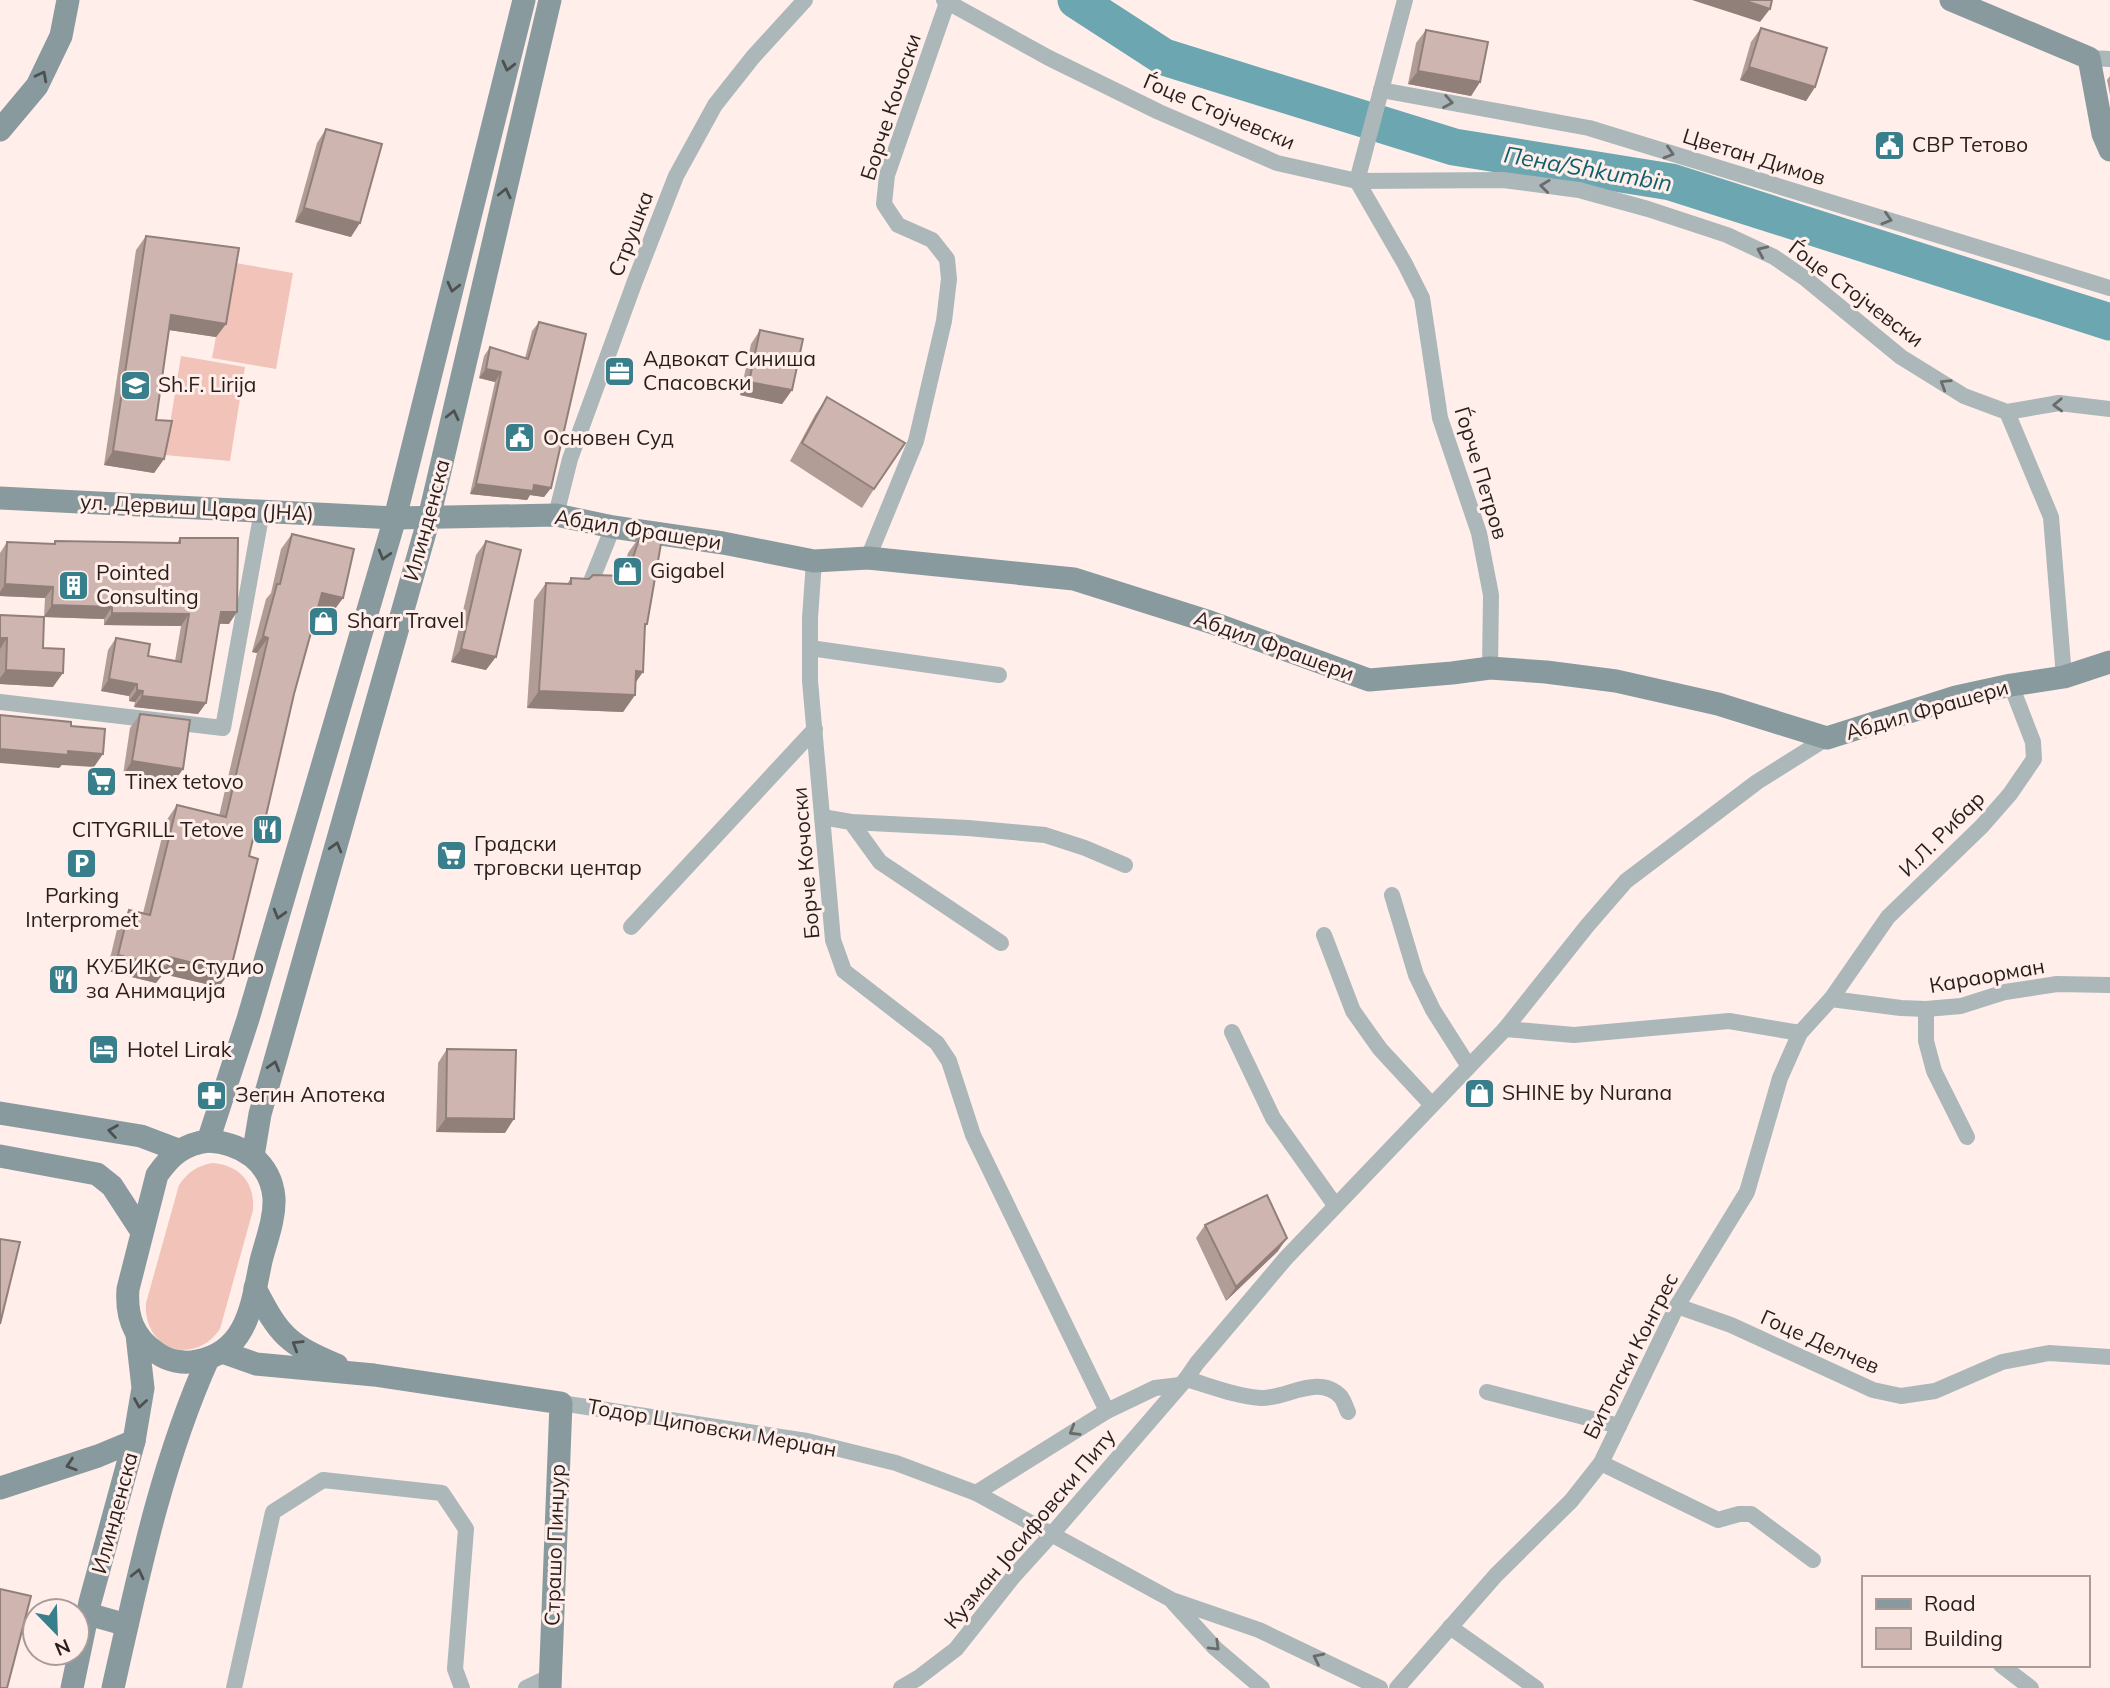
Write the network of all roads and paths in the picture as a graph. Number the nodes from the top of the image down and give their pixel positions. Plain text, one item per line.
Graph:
1 (68, 0) edge
2 (524, 0) edge
3 (550, 0) edge
4 (805, 0) edge
5 (1405, 0) edge
6 (1951, 0) edge
7 (946, 1) edge
8 (2100, 59) edge
9 (1381, 90) junction
10 (0, 130) edge
11 (2110, 150) edge
12 (1357, 181) junction
13 (2110, 288) edge
14 (2110, 409) edge
15 (2007, 412) junction
16 (0, 498) edge
17 (262, 511) junction
18 (556, 515) junction
19 (395, 518) junction
20 (429, 518) junction
21 (613, 527) junction
22 (868, 558) junction
23 (814, 561) junction
24 (592, 579) edge
25 (810, 648) junction
26 (2110, 662) edge
27 (1490, 668) junction
28 (999, 675) dead end
29 (2064, 677) junction
30 (2011, 685) junction
31 (0, 702) edge
32 (816, 729) junction
33 (1827, 738) junction
34 (822, 817) junction
35 (851, 822) junction
36 (1125, 865) dead end
37 (1392, 895) dead end
38 (631, 927) dead end
39 (1324, 935) dead end
40 (1001, 943) dead end
41 (2110, 985) edge
42 (1830, 999) junction
43 (1926, 1009) junction
44 (1505, 1029) junction
45 (1232, 1032) dead end
46 (1800, 1033) junction
47 (1468, 1065) junction
48 (1431, 1104) junction
49 (0, 1113) edge
50 (1967, 1137) dead end
51 (208, 1141) junction
52 (178, 1150) junction
53 (0, 1156) edge
54 (253, 1156) junction
55 (1335, 1205) junction
56 (142, 1232) junction
57 (255, 1288) junction
58 (1677, 1306) junction
59 (137, 1335) junction
60 (215, 1356) junction
61 (2110, 1357) edge
62 (359, 1374) junction
63 (1183, 1382) junction
64 (1487, 1392) dead end
65 (561, 1402) junction
66 (1107, 1411) junction
67 (1349, 1412) dead end
68 (1619, 1426) junction
69 (134, 1441) junction
70 (1601, 1463) junction
71 (0, 1488) edge
72 (976, 1493) junction
73 (1052, 1534) junction
74 (1813, 1560) dead end
75 (1172, 1600) junction
76 (91, 1603) edge
77 (91, 1615) edge
78 (127, 1625) junction
79 (1450, 1627) junction
80 (77, 1667) edge
81 (2004, 1667) edge
82 (550, 1682) edge
83 (72, 1688) edge
84 (113, 1688) edge
85 (234, 1688) edge
86 (462, 1688) edge
87 (526, 1688) edge
88 (901, 1688) edge
89 (1262, 1688) edge
90 (1380, 1688) edge
91 (1397, 1688) edge
92 (1536, 1688) edge
93 (2031, 1688) edge

10 -> 1 street
2 -> 19 street, Илинденска
20 -> 3 street, Илинденска
4 - 18 street, Струшка
5 - 9 street
6 - 8 street
7 - 12 street, Ѓоце Стојчевски
7 - 22 street, Борче Кочоски
8 - 11 street
9 - 12 street
9 -> 13 street, Цветан Димов
15 -> 12 street, Ѓоце Стојчевски
12 - 27 street, Ѓорче Петров
14 -> 15 street, Ѓоце Стојчевски
15 - 29 street
16 - 17 street, ул. Дервиш Цара (ЈНА)
17 - 19 street, ул. Дервиш Цара (ЈНА)
17 - 31 street
18 - 20 street, Абдил Фрашери
18 - 21 street, Абдил Фрашери
19 - 20 street, ул. Дервиш Цара (ЈНА)
19 -> 51 street, Илинденска
54 -> 20 street, Илинденска
21 - 23 street, Абдил Фрашери
21 - 24 street
22 - 23 street, Абдил Фрашери
22 - 27 street, Абдил Фрашери
23 - 25 street, Борче Кочоски
25 - 28 street
25 - 32 street, Борче Кочоски
26 - 29 street, Абдил Фрашери
27 - 33 street, Абдил Фрашери
29 - 30 street, Абдил Фрашери
30 - 33 street, Абдил Фрашери
30 - 42 street, И.Л. Рибар
32 - 34 street, Борче Кочоски
32 - 38 street
33 - 44 street, Кузман Јосифовски Питу
34 - 35 street
34 - 66 street, Борче Кочоски
35 - 36 street
35 - 40 street
37 - 47 street
39 - 48 street
41 - 43 street, Караорман
42 - 43 street, Караорман
42 - 46 street, Битолски Конгрес
43 - 50 street
44 - 46 street
44 - 47 street, Кузман Јосифовски Питу
45 - 55 street
46 - 58 street, Битолски Конгрес
47 - 48 street, Кузман Јосифовски Питу
48 - 55 street, Кузман Јосифовски Питу
52 -> 49 street
51 - 52 street
51 - 54 street
52 - 56 street, Илинденска
53 - 56 street
54 - 57 street, Илинденска
55 - 63 street, Кузман Јосифовски Питу
56 - 59 street, Илинденска
57 - 60 street, Илинденска
62 -> 57 street
58 - 61 street, Гоце Делчев
58 - 68 street, Битолски Конгрес
59 - 60 street
59 -> 69 street, Илинденска
60 - 62 street, Тодор Циповски Мерџан
78 -> 60 street, Илинденска
62 - 65 street, Тодор Циповски Мерџан
63 - 66 street
63 - 67 street
63 - 73 street, Кузман Јосифовски Питу
64 - 68 street
65 - 72 street, Тодор Циповски Мерџан
65 - 82 street, Страшо Пинџур
66 -> 72 street
68 - 70 street, Битолски Конгрес
69 -> 71 street
69 - 76 street, Илинденска
70 - 74 street
70 - 79 street, Битолски Конгрес
72 - 73 street, Тодор Циповски Мерџан
73 - 75 street, Тодор Циповски Мерџан
73 - 88 street, Кузман Јосифовски Питу
75 -> 89 street, Тодор Циповски Мерџан
90 -> 75 street, Тодор Циповски Мерџан
77 - 78 street
78 - 84 street, Илинденска
79 - 91 street, Битолски Конгрес
79 - 92 street
80 - 83 street, Илинденска
81 - 93 street
82 - 87 street
85 - 86 street

